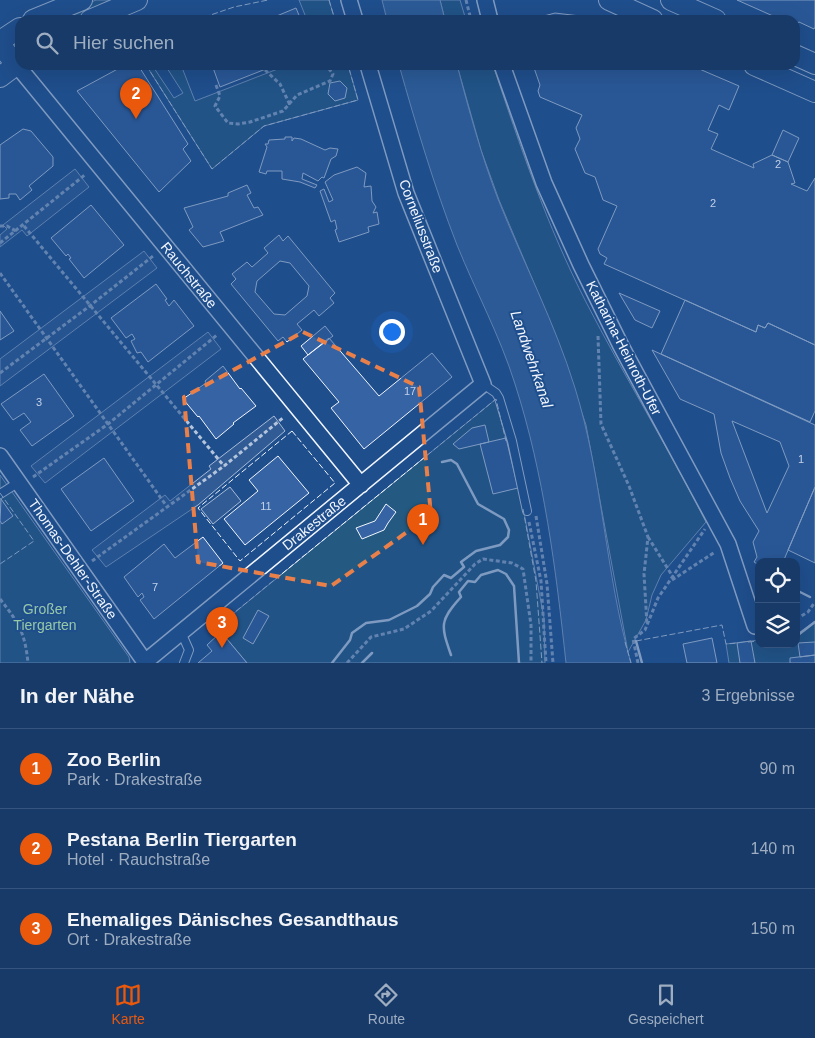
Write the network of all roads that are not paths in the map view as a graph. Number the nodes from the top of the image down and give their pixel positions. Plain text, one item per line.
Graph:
1 (82, 0) edge
2 (137, 0) edge
3 (349, 0) edge
4 (485, 0) edge
5 (609, 0) edge
6 (671, 0) edge
7 (45, 15) edge
8 (102, 15) edge
9 (354, 15) edge
10 (489, 15) edge
11 (642, 15) edge
12 (705, 15) edge
13 (15, 31) edge
14 (0, 41) edge
15 (0, 45) edge
16 (800, 57) edge
17 (15, 60) edge
18 (815, 64) edge
19 (15, 65) edge
20 (24, 70) edge
21 (369, 70) edge
22 (504, 70) edge
23 (765, 70) edge
24 (0, 77) edge
25 (815, 92) edge
26 (483, 384) junction
27 (0, 456) edge
28 (26, 480) junction
29 (361, 485) junction
30 (0, 494) edge
31 (526, 510) road end
32 (755, 626) dead end
33 (181, 632) junction
34 (145, 662) edge
35 (184, 663) edge

1 - 7 main road
2 - 8 main road
3 - 9 street
4 - 10 street
5 - 11 main road
6 - 12 main road
13 - 14 main road
15 - 17 main road
16 - 18 main road
19 - 24 main road
20 - 29 street, Rauchstraße
21 - 26 street, Corneliusstraße
22 - 32 street, Katharina-Heinroth-Ufer
23 - 25 main road
26 - 29 street, Drakestraße
26 - 31 lane
27 - 28 street, Thomas-Dehler-Straße
28 - 30 lane
28 - 34 street, Thomas-Dehler-Straße
29 - 33 street, Drakestraße
33 - 34 street, Drakestraße
33 - 35 lane

